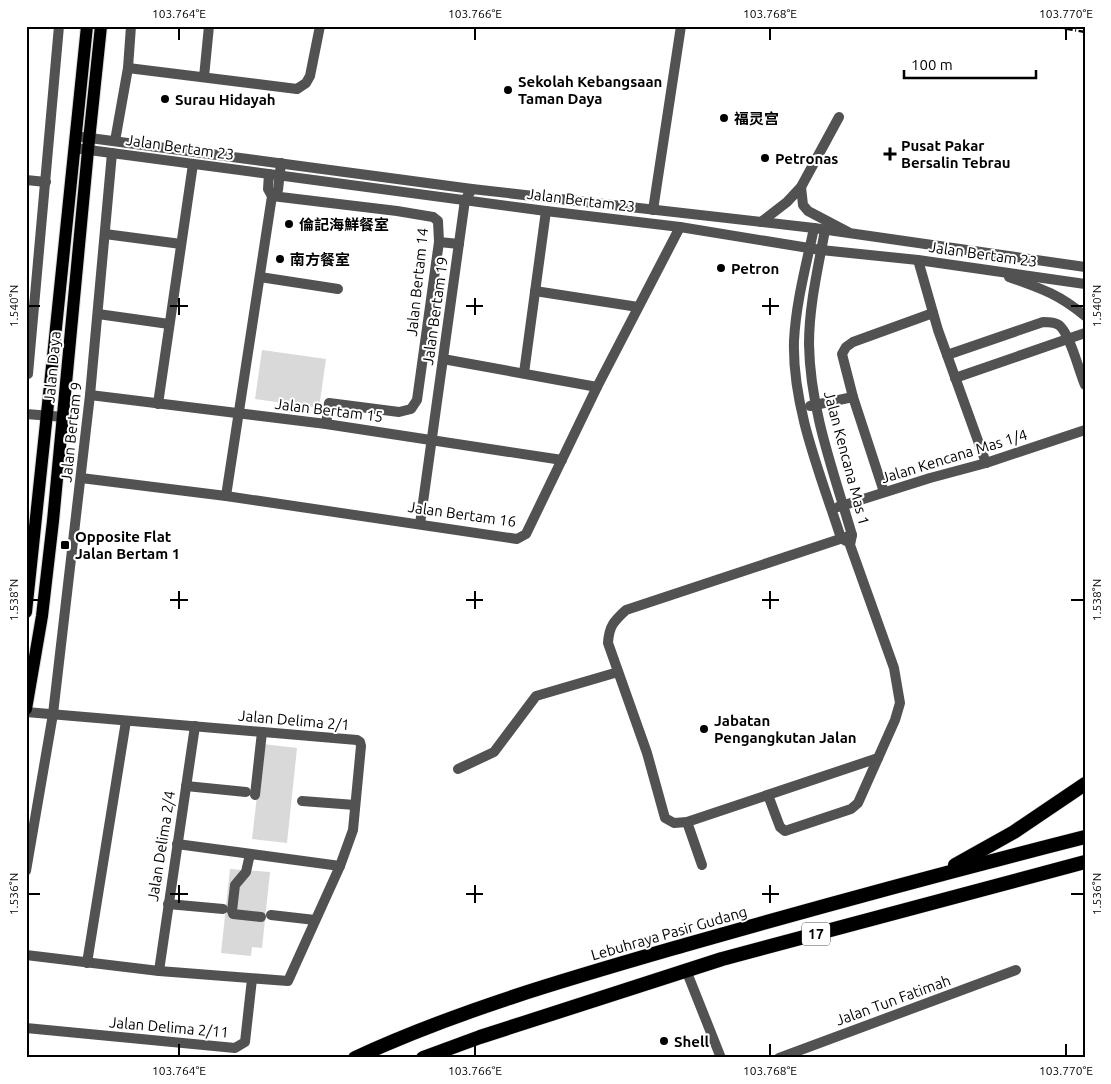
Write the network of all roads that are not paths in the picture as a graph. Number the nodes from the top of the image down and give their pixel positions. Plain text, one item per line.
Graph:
1 (59, 26) edge
2 (87, 26) edge
3 (101, 26) edge
4 (131, 26) edge
5 (209, 26) edge
6 (320, 26) edge
7 (681, 26) edge
8 (128, 68) junction
9 (204, 77) junction
10 (839, 117) dead end
11 (115, 141) junction
12 (75, 142) junction
13 (88, 144) junction
14 (112, 153) junction
15 (281, 163) junction
16 (193, 164) junction
17 (269, 174) junction
18 (280, 175) junction
19 (26, 180) edge
20 (46, 182) junction
21 (800, 187) junction
22 (472, 189) junction
23 (272, 196) junction
24 (465, 200) junction
25 (653, 210) junction
26 (546, 211) junction
27 (761, 222) junction
28 (680, 226) junction
29 (814, 228) junction
30 (826, 230) junction
31 (848, 233) junction
32 (105, 234) junction
33 (439, 242) junction
34 (181, 244) junction
35 (459, 244) junction
36 (810, 248) junction
37 (822, 250) junction
38 (918, 260) junction
39 (1085, 267) edge
40 (986, 269) junction
41 (260, 277) junction
42 (1085, 284) edge
43 (338, 289) dead end
44 (535, 291) junction
45 (638, 307) junction
46 (98, 314) junction
47 (933, 314) junction
48 (1085, 316) edge
49 (169, 324) junction
50 (1085, 333) edge
51 (1068, 339) junction
52 (947, 355) junction
53 (443, 359) junction
54 (524, 373) junction
55 (28, 374) dead end
56 (955, 378) junction
57 (1085, 385) edge
58 (597, 386) junction
59 (90, 396) junction
60 (853, 397) junction
61 (158, 404) junction
62 (815, 405) junction
63 (802, 406) junction
64 (26, 414) edge
65 (239, 414) junction
66 (48, 416) junction
67 (64, 417) junction
68 (326, 424) junction
69 (1085, 430) edge
70 (432, 440) junction
71 (562, 460) junction
72 (986, 463) junction
73 (81, 478) junction
74 (884, 492) junction
75 (226, 496) junction
76 (843, 506) junction
77 (832, 509) junction
78 (420, 524) junction
79 (848, 539) junction
80 (26, 612) edge
81 (618, 672) junction
82 (26, 710) edge
83 (53, 714) junction
84 (126, 720) junction
85 (195, 726) junction
86 (262, 732) junction
87 (878, 758) junction
88 (458, 769) dead end
89 (1085, 784) edge
90 (186, 786) junction
91 (768, 795) junction
92 (302, 801) dead end
93 (355, 805) junction
94 (687, 822) junction
95 (1085, 837) edge
96 (177, 844) junction
97 (250, 854) junction
98 (1085, 862) edge
99 (702, 865) dead end
100 (340, 866) junction
101 (1059, 869) junction
102 (1085, 869) edge
103 (26, 871) edge
104 (934, 875) junction
105 (168, 904) junction
106 (224, 909) dead end
107 (314, 920) junction
108 (26, 955) edge
109 (87, 963) junction
110 (686, 970) junction
111 (1016, 970) dead end
112 (159, 971) junction
113 (252, 979) junction
114 (26, 1028) edge
115 (355, 1058) edge
116 (423, 1058) edge
117 (721, 1058) edge
118 (779, 1058) edge

1 - 20 street
2 - 12 main road, Jalan Daya
3 - 13 main road, Jalan Daya
4 - 8 street
5 - 9 street
6 - 9 street
7 - 25 street
8 - 9 street
8 - 11 street
10 - 21 street
11 - 13 street, Jalan Bertam 23
11 - 15 street, Jalan Bertam 23
12 - 13 street, Jalan Bertam 23
12 - 66 main road, Jalan Daya
13 - 14 street, Jalan Bertam 23
13 - 67 main road, Jalan Daya
14 - 16 street, Jalan Bertam 23
14 - 32 street, Jalan Bertam 9
15 - 18 street
15 - 22 street, Jalan Bertam 23
16 - 17 street, Jalan Bertam 23
16 - 34 street
17 - 18 street, Jalan Bertam 23
17 - 23 street
18 - 23 street
18 - 24 street, Jalan Bertam 23
19 - 20 street
20 - 55 street
21 - 27 street
21 - 31 street
22 - 24 street, Jalan Bertam 19
22 - 25 street, Jalan Bertam 23
23 - 33 street, Jalan Bertam 14
23 - 41 street
24 - 26 street, Jalan Bertam 23
24 - 35 street, Jalan Bertam 19
25 - 27 street, Jalan Bertam 23
26 - 28 street, Jalan Bertam 23
26 - 44 street
27 - 29 street, Jalan Bertam 23
28 - 36 street, Jalan Bertam 23
28 - 45 street, Jalan Bertam 16
29 - 30 street, Jalan Bertam 23
29 - 36 street, Jalan Kencana Mas 1
30 - 31 street, Jalan Bertam 23
30 - 37 street, Jalan Kencana Mas 1
31 - 39 street, Jalan Bertam 23
32 - 34 street
32 - 46 street, Jalan Bertam 9
33 - 35 street
33 - 68 street, Jalan Bertam 14
34 - 49 street
35 - 53 street, Jalan Bertam 19
36 - 37 street, Jalan Bertam 23
36 - 63 street, Jalan Kencana Mas 1
37 - 38 street, Jalan Bertam 23
37 - 62 street, Jalan Kencana Mas 1
38 - 40 street, Jalan Bertam 23
38 - 47 street
40 - 42 street, Jalan Bertam 23
40 - 48 street
41 - 43 street
41 - 65 street
44 - 45 street
44 - 54 street
45 - 58 street, Jalan Bertam 16
46 - 49 street
46 - 59 street, Jalan Bertam 9
47 - 52 street
47 - 60 street
49 - 61 street
50 - 51 street
51 - 52 street
51 - 56 street
51 - 57 street
52 - 56 street
53 - 54 street
53 - 70 street, Jalan Bertam 19
54 - 58 street
56 - 72 street
58 - 71 street, Jalan Bertam 16
59 - 61 street, Jalan Bertam 15
59 - 73 street, Jalan Bertam 9
60 - 62 street
60 - 74 street
61 - 65 street, Jalan Bertam 15
62 - 63 street
62 - 76 street, Jalan Kencana Mas 1
63 - 77 street, Jalan Kencana Mas 1
64 - 66 street
65 - 68 street, Jalan Bertam 15
65 - 75 street
66 - 67 street
66 - 80 main road, Jalan Daya
67 - 82 main road, Jalan Daya
68 - 70 street, Jalan Bertam 15
69 - 72 street, Jalan Kencana Mas 1/4
70 - 71 street, Jalan Bertam 15
70 - 78 street, Jalan Bertam 19
71 - 78 street, Jalan Bertam 16
72 - 74 street, Jalan Kencana Mas 1/4
73 - 75 street, Jalan Bertam 16
73 - 83 street, Jalan Bertam 9
74 - 76 street, Jalan Kencana Mas 1/4
75 - 78 street, Jalan Bertam 16
76 - 77 street, Jalan Kencana Mas 1/4
76 - 79 street, Jalan Kencana Mas 1
77 - 79 street, Jalan Kencana Mas 1
79 - 81 street
79 - 87 street, Jalan Kencana Mas 1
81 - 88 street
81 - 94 street
82 - 83 street, Jalan Delima 2/1
83 - 84 street, Jalan Delima 2/1
83 - 103 street, Jalan Bertam 9
84 - 85 street, Jalan Delima 2/1
84 - 109 street
85 - 86 street, Jalan Delima 2/1
85 - 90 street, Jalan Delima 2/4
86 - 90 street
86 - 93 street, Jalan Delima 2/1
87 - 91 street
87 - 91 street, Jalan Kencana Mas 1
89 - 104 highway
90 - 96 street, Jalan Delima 2/4
91 - 94 street
92 - 93 street
93 - 100 street, Jalan Delima 2/1
94 - 99 street
95 - 104 highway, Lebuhraya Pasir Gudang / 17
96 - 97 street
96 - 105 street, Jalan Delima 2/4
97 - 100 street
97 - 107 street
98 - 101 highway, 17
100 - 107 street, Jalan Delima 2/1
101 - 102 highway
101 - 110 highway, 17
104 - 115 highway, Lebuhraya Pasir Gudang / 17
105 - 106 street
105 - 112 street, Jalan Delima 2/4
107 - 113 street, Jalan Delima 2/1
108 - 109 street
109 - 112 street
110 - 116 highway, 17
110 - 117 street
111 - 118 street, Jalan Tun Fatimah
112 - 113 street
113 - 114 street, Jalan Delima 2/11

